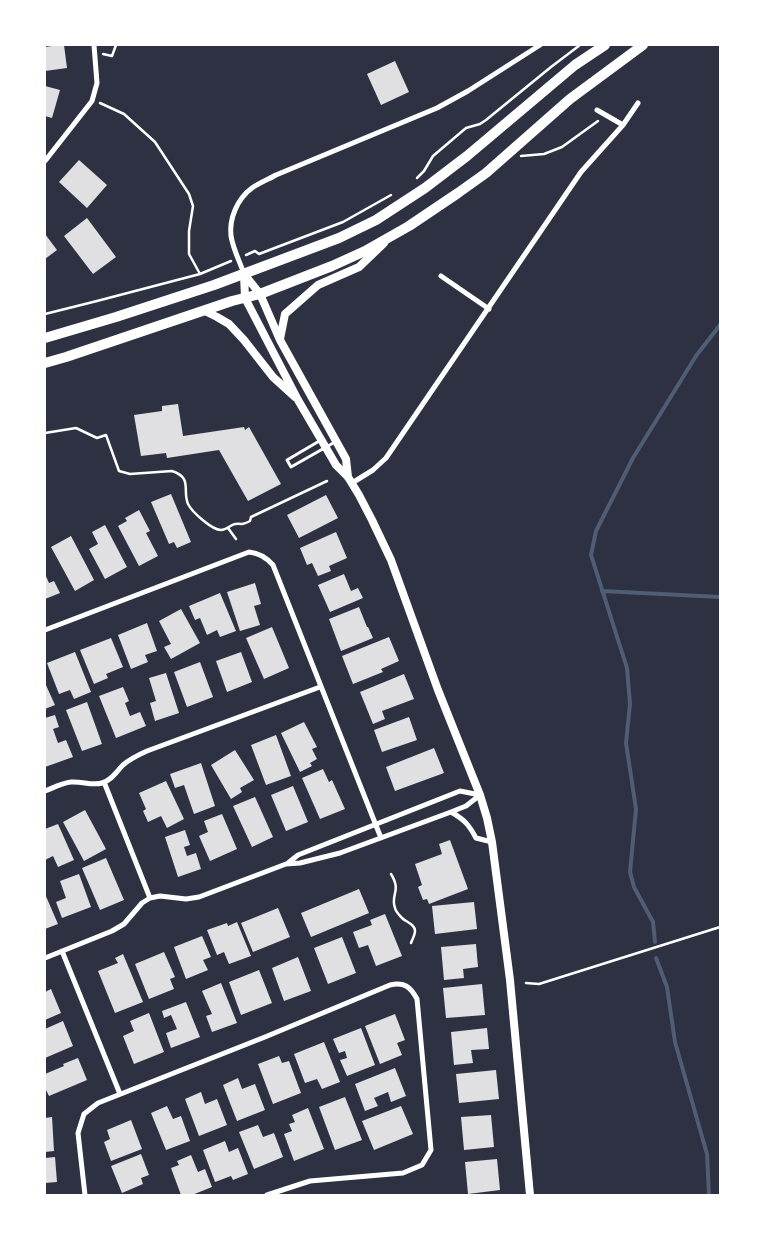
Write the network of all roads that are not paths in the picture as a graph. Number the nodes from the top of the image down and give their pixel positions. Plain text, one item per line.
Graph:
1 (94, 45) edge
2 (540, 45) edge
3 (605, 45) edge
4 (644, 45) edge
5 (638, 103) dead end
6 (598, 110) dead end
7 (624, 125) junction
8 (45, 162) edge
9 (392, 237) junction
10 (244, 274) junction
11 (441, 276) dead end
12 (260, 294) junction
13 (245, 298) junction
14 (489, 308) junction
15 (205, 312) junction
16 (45, 338) edge
17 (280, 340) junction
18 (45, 362) edge
19 (298, 400) junction
20 (322, 439) junction
21 (336, 442) junction
22 (326, 448) junction
23 (350, 480) junction
24 (45, 630) edge
25 (320, 687) junction
26 (104, 782) junction
27 (45, 791) edge
28 (480, 795) junction
29 (451, 812) junction
30 (375, 824) junction
31 (381, 838) junction
32 (492, 842) junction
33 (286, 864) junction
34 (150, 898) junction
35 (62, 951) junction
36 (45, 958) edge
37 (120, 1094) junction
38 (85, 1195) edge
39 (267, 1195) edge
40 (530, 1195) edge

1 - 8 street
2 - 10 street
3 - 10 main road
4 - 9 main road
5 - 7 street
6 - 7 street
7 - 14 street
9 - 12 main road
9 - 17 street
10 - 12 street
10 - 13 street
10 - 16 main road
11 - 14 street
12 - 13 main road
12 - 17 street
13 - 15 main road
13 - 19 street
14 - 23 street
15 - 18 main road
15 - 19 street
17 - 21 street
19 - 20 street
20 - 22 street
20 - 22 lane
21 - 22 lane
21 - 23 street
22 - 23 street
23 - 28 street
24 - 25 street
25 - 26 street
25 - 30 street
26 - 27 street
26 - 34 street
28 - 29 street
28 - 30 street
28 - 32 street
29 - 31 street
29 - 32 street
30 - 31 street
30 - 33 street
31 - 33 street
32 - 40 street
33 - 34 street
34 - 35 street
35 - 36 street
35 - 37 street
37 - 38 street
37 - 39 street

